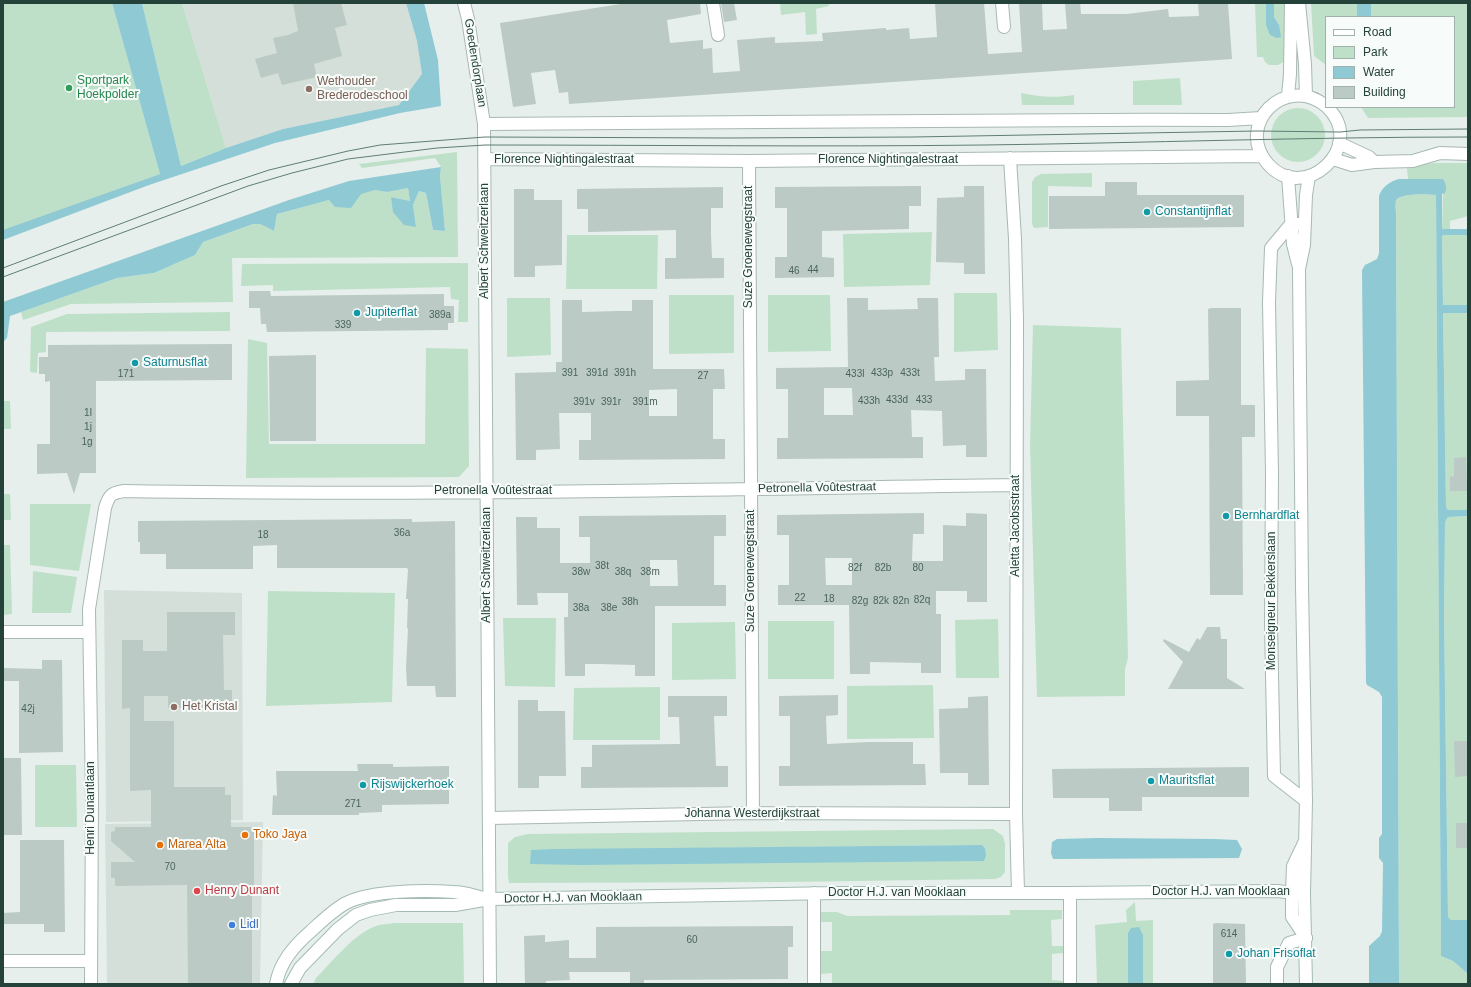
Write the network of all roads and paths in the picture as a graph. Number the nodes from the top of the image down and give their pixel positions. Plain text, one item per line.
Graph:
1 (464, 3) edge
2 (713, 3) edge
3 (1002, 3) edge
4 (1291, 3) edge
5 (1299, 3) edge
6 (1004, 28) dead end
7 (718, 35) dead end
8 (1288, 96) junction
9 (1306, 96) junction
10 (1325, 104) edge
11 (1328, 108) edge
12 (1261, 118) junction
13 (484, 124) junction
14 (1339, 143) junction
15 (1468, 154) edge
16 (1262, 156) junction
17 (1010, 158) junction
18 (485, 159) junction
19 (1333, 159) junction
20 (749, 160) junction
21 (1374, 162) junction
22 (1288, 176) junction
23 (1309, 176) junction
24 (1292, 224) junction
25 (1305, 224) junction
26 (1299, 269) junction
27 (1016, 485) junction
28 (750, 489) junction
29 (487, 491) junction
30 (3, 632) edge
31 (88, 632) junction
32 (1306, 802) junction
33 (752, 813) junction
34 (1016, 814) junction
35 (489, 818) junction
36 (1305, 840) junction
37 (1292, 892) junction
38 (814, 893) junction
39 (1018, 893) junction
40 (1070, 894) junction
41 (1304, 894) junction
42 (489, 899) junction
43 (1306, 938) junction
44 (3, 961) edge
45 (91, 961) junction
46 (91, 984) edge
47 (276, 984) edge
48 (291, 984) edge
49 (490, 984) edge
50 (814, 984) edge
51 (1070, 984) edge
52 (1277, 984) edge
53 (1306, 984) edge

1 - 13 street, Goedendorplaan
2 - 7 street
3 - 6 street
4 - 8 street
5 - 9 street
8 - 9 street
8 - 12 street
9 - 10 street
11 - 14 street
12 - 13 street
12 - 16 street
13 - 18 street, Florence Nightingalestraat
14 - 19 street
14 - 21 street
15 - 21 street
16 - 17 street, Florence Nightingalestraat
16 - 22 street
17 - 20 street, Florence Nightingalestraat
17 - 27 street, Aletta Jacobsstraat
18 - 20 street, Florence Nightingalestraat
18 - 29 street, Albert Schweitzerlaan
19 - 21 street
19 - 23 street
20 - 28 street, Suze Groenewegstraat
22 - 23 street
22 - 24 street
23 - 25 street
24 - 25 street
24 - 26 street
24 - 32 street, Monseigneur Bekkerslaan
25 - 26 street
26 - 32 street
27 - 28 street, Petronella Voûtestraat
27 - 34 street, Aletta Jacobsstraat
28 - 29 street, Petronella Voûtestraat
28 - 33 street, Suze Groenewegstraat
29 - 31 street, Petronella Voûtestraat
29 - 35 street, Albert Schweitzerlaan
30 - 31 street
31 - 45 street, Henri Dunantlaan
32 - 36 street
33 - 34 street, Johanna Westerdijkstraat
33 - 35 street, Johanna Westerdijkstraat
34 - 39 street, Aletta Jacobsstraat
35 - 42 street, Albert Schweitzerlaan
36 - 37 street
36 - 41 street
37 - 40 street, Doctor H.J. van Mooklaan
37 - 41 street, Doctor H.J. van Mooklaan
37 - 43 street
38 - 39 street, Doctor H.J. van Mooklaan
38 - 42 street, Doctor H.J. van Mooklaan
38 - 50 street
39 - 40 street, Doctor H.J. van Mooklaan
40 - 51 street
41 - 43 street
42 - 47 street, Doctor H.J. van Mooklaan
42 - 48 street, Doctor H.J. van Mooklaan
42 - 49 street, Albert Schweitzerlaan
43 - 52 street
43 - 53 street
44 - 45 street
45 - 46 street, Henri Dunantlaan

